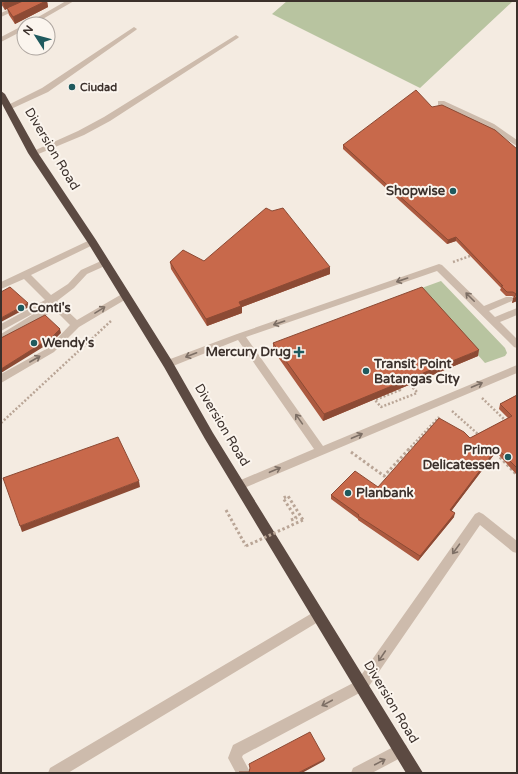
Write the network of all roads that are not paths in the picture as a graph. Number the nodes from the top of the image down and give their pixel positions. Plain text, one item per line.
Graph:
1 (32, 1) edge
2 (52, 1) edge
3 (71, 1) edge
4 (62, 5) junction
5 (1, 15) edge
6 (43, 16) edge
7 (134, 29) dead end
8 (16, 32) edge
9 (236, 37) dead end
10 (1, 40) edge
11 (1, 94) edge
12 (441, 103) dead end
13 (8, 107) junction
14 (517, 144) edge
15 (33, 153) junction
16 (92, 242) junction
17 (104, 262) junction
18 (24, 274) junction
19 (1, 286) edge
20 (125, 296) junction
21 (509, 299) dead end
22 (53, 302) junction
23 (483, 310) junction
24 (517, 311) edge
25 (494, 321) junction
26 (76, 325) junction
27 (1, 328) edge
28 (240, 336) junction
29 (1, 339) edge
30 (517, 345) edge
31 (168, 364) junction
32 (517, 369) edge
33 (1, 379) edge
34 (321, 451) junction
35 (240, 485) junction
36 (517, 548) edge
37 (319, 615) junction
38 (362, 685) junction
39 (401, 750) junction
40 (242, 770) edge
41 (56, 773) edge
42 (358, 773) edge
43 (415, 773) edge

1 - 5 street
2 - 4 street
3 - 4 street
4 - 6 street
7 - 13 street
8 - 10 street
9 - 15 street
11 - 13 highway, Diversion Road
12 - 14 street
13 - 15 highway, Diversion Road
15 - 16 highway, Diversion Road
16 - 17 highway, Diversion Road
16 - 18 street
17 - 20 highway, Diversion Road
17 - 22 street
18 - 19 street
18 - 22 street
26 -> 20 street
20 - 31 highway, Diversion Road
21 - 23 street
22 - 26 street
22 - 27 street
22 - 29 street
23 - 25 street
23 -> 28 street
24 - 25 street
25 - 30 street
33 -> 26 street
28 -> 31 street
34 -> 28 street
31 - 35 highway, Diversion Road
34 -> 32 street
35 -> 34 street
35 - 37 highway, Diversion Road
36 -> 38 street
37 - 38 highway, Diversion Road
37 - 41 street
38 - 39 highway, Diversion Road
38 -> 40 street
42 -> 39 street
39 - 43 highway, Diversion Road

